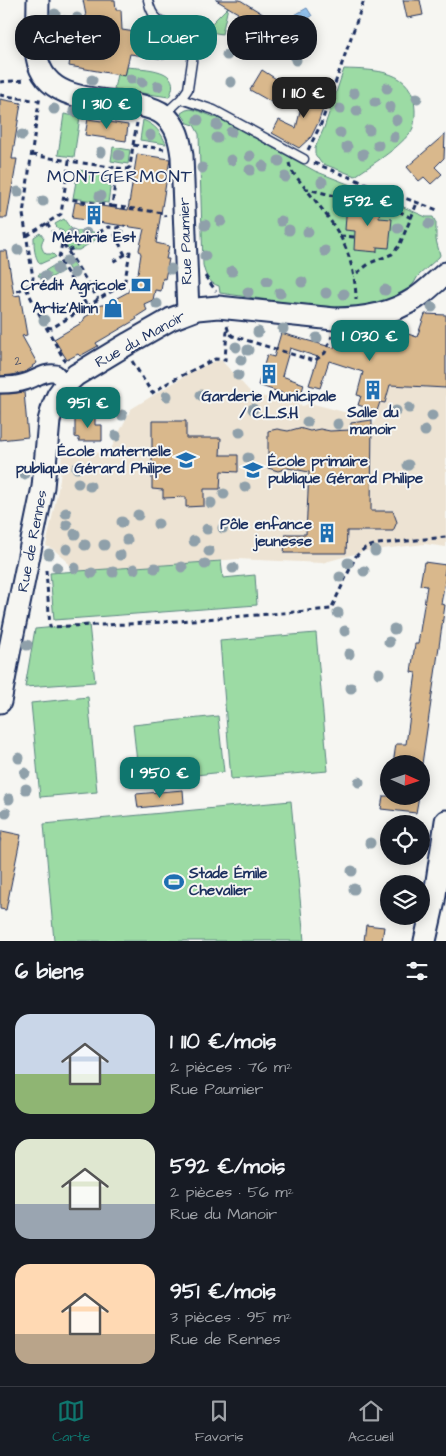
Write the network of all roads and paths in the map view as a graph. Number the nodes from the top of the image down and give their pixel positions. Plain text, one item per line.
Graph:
1 (38, 0) edge
2 (148, 0) edge
3 (364, 0) edge
4 (39, 81) junction
5 (0, 82) edge
6 (0, 95) edge
7 (181, 99) junction
8 (39, 101) junction
9 (164, 115) junction
10 (138, 116) dead end
11 (134, 145) junction
12 (158, 148) dead end
13 (286, 149) junction
14 (32, 155) junction
15 (304, 159) junction
16 (69, 161) junction
17 (117, 168) junction
18 (304, 187) junction
19 (63, 198) junction
20 (417, 203) junction
21 (112, 206) junction
22 (128, 208) junction
23 (440, 210) dead end
24 (151, 211) dead end
25 (126, 213) dead end
26 (412, 218) junction
27 (47, 223) junction
28 (27, 236) junction
29 (340, 236) junction
30 (355, 237) dead end
31 (62, 244) junction
32 (68, 251) junction
33 (124, 255) junction
34 (112, 262) dead end
35 (202, 269) dead end
36 (446, 273) edge
37 (353, 276) junction
38 (26, 288) junction
39 (17, 291) dead end
40 (98, 299) junction
41 (86, 306) junction
42 (356, 307) dead end
43 (224, 310) junction
44 (188, 312) junction
45 (334, 319) junction
46 (46, 327) junction
47 (130, 356) dead end
48 (67, 374) junction
49 (0, 385) edge
50 (446, 537) edge
51 (46, 568) dead end
52 (0, 702) edge
53 (446, 820) edge
54 (425, 941) edge

1 - 4 street
2 - 7 lane
3 - 15 path
4 - 5 path
4 - 8 path
4 - 9 street
6 - 8 path
7 - 9 lane
7 - 13 lane
8 - 14 path
9 - 44 street, Rue Paumier
10 - 11 path
11 - 12 path
11 - 17 path
13 - 15 lane
13 - 18 path
14 - 16 path
14 - 28 path
15 - 20 path
16 - 17 path
16 - 19 path
17 - 21 path
18 - 26 path
18 - 29 path
19 - 21 path
19 - 27 path
20 - 23 path
20 - 26 path
21 - 22 path
22 - 24 path
22 - 25 path
26 - 37 path
27 - 28 path
27 - 31 path
28 - 38 path
29 - 30 path
29 - 37 path
31 - 32 path
31 - 41 path
32 - 33 path
32 - 40 path
33 - 34 path
33 - 40 path
35 - 43 path
36 - 45 street, Rue du Manoir
37 - 42 path
38 - 39 path
38 - 46 path
40 - 41 path
41 - 46 path
43 - 44 street, Rue du Manoir
43 - 45 street, Rue du Manoir
43 - 45 path
43 - 47 path
44 - 48 street, Rue du Manoir
46 - 48 path
48 - 49 street
48 - 52 street, Rue de Rennes
50 - 51 path
53 - 54 street

